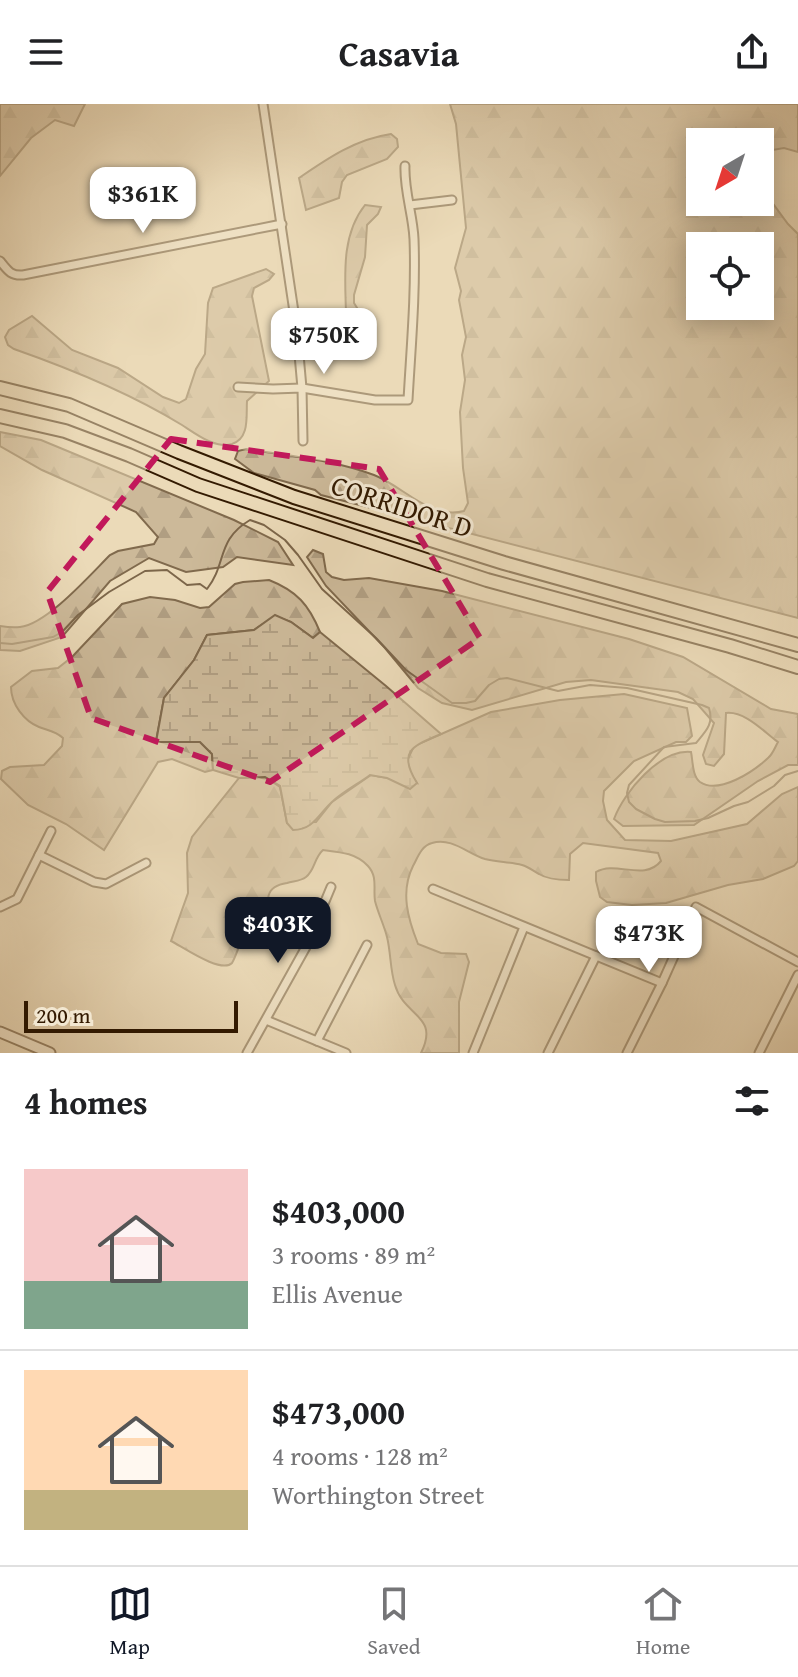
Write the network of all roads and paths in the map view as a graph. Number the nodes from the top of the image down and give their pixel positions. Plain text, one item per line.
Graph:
1 (263, 104) edge
2 (405, 166) dead end
3 (452, 200) dead end
4 (410, 205) junction
5 (282, 224) junction
6 (0, 261) edge
7 (0, 381) edge
8 (238, 387) dead end
9 (0, 388) edge
10 (302, 388) junction
11 (69, 405) junction
12 (0, 416) edge
13 (303, 441) dead end
14 (798, 645) edge
15 (798, 667) edge
16 (51, 831) dead end
17 (39, 855) junction
18 (146, 863) dead end
19 (331, 887) dead end
20 (433, 889) dead end
21 (0, 907) edge
22 (524, 927) junction
23 (367, 945) dead end
24 (596, 956) junction
25 (798, 962) edge
26 (798, 975) edge
27 (662, 983) junction
28 (266, 1020) junction
29 (0, 1032) edge
30 (317, 1041) junction
31 (50, 1053) edge
32 (247, 1053) edge
33 (346, 1053) edge
34 (473, 1053) edge
35 (548, 1053) edge
36 (627, 1053) edge
37 (759, 1053) edge

1 - 5 street
2 - 4 street
3 - 4 street
4 - 10 street
5 - 6 street
5 - 10 street
7 - 11 highway
8 - 10 street
9 - 11 highway, CORRIDOR D
10 - 13 street
11 - 14 highway, CORRIDOR D
12 - 15 highway, CORRIDOR D
16 - 17 street
17 - 18 street
17 - 21 street
19 - 28 street
20 - 22 street
22 - 24 street
22 - 34 street
23 - 30 street
24 - 27 street
24 - 35 street
25 - 27 street
26 - 37 street
27 - 36 street
28 - 30 street
28 - 32 street
29 - 31 main road
30 - 33 street

